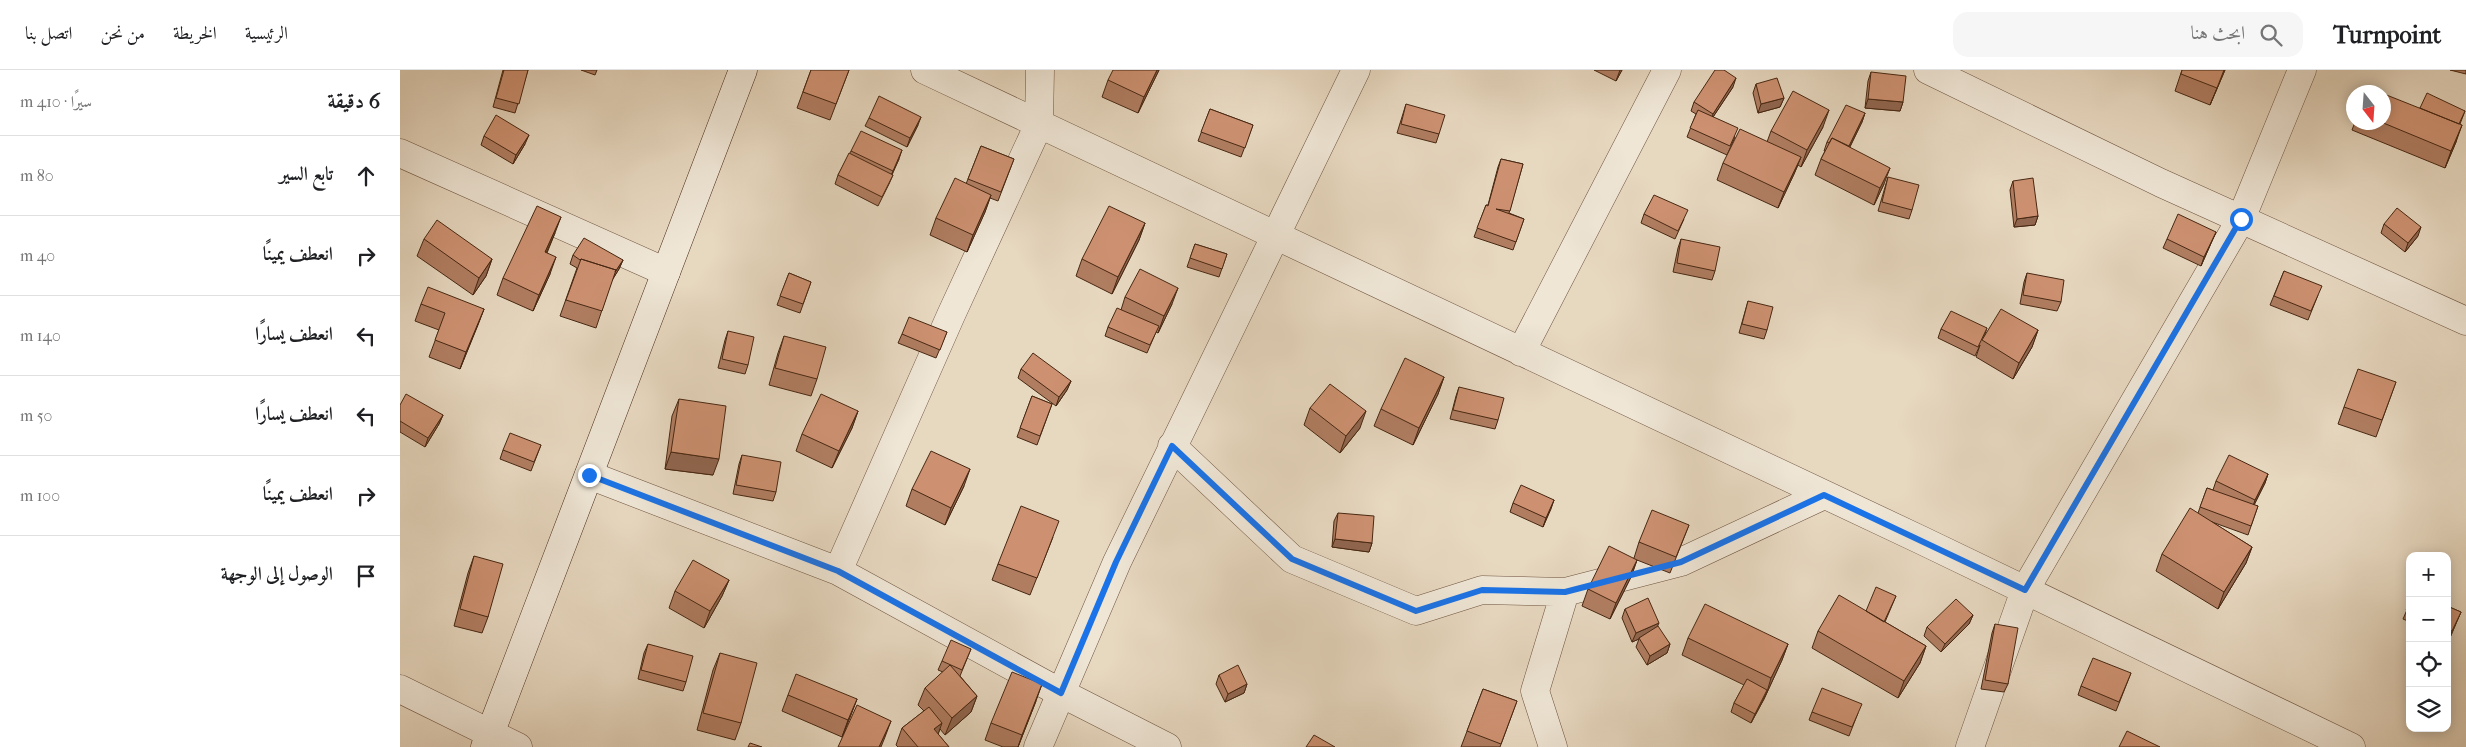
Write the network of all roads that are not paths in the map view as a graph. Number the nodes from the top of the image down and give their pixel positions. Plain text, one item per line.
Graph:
1 (744, 70) edge
2 (925, 70) edge
3 (1040, 70) edge
4 (1356, 70) edge
5 (1667, 70) edge
6 (1928, 70) edge
7 (2302, 70) edge
8 (1039, 124) junction
9 (400, 152) edge
10 (2241, 219) junction
11 (1274, 236) junction
12 (666, 272) junction
13 (2466, 321) edge
14 (1521, 352) junction
15 (1172, 446) junction
16 (589, 475) junction
17 (1824, 495) junction
18 (838, 571) junction
19 (2025, 590) junction
20 (1565, 592) junction
21 (400, 689) edge
22 (1061, 693) junction
23 (488, 740) edge
24 (518, 747) edge
25 (1038, 747) edge
26 (1168, 747) edge
27 (1553, 747) edge
28 (1970, 747) edge
29 (2351, 747) edge

1 - 12 street
2 - 8 street
3 - 8 street
4 - 11 street
5 - 14 street
6 - 10 street
7 - 10 street
8 - 11 street
8 - 18 street
9 - 12 street
10 - 13 street
10 - 19 street
11 - 14 street
11 - 15 street
12 - 16 street
14 - 17 street
15 - 20 street
15 - 22 street
16 - 18 street
16 - 23 street
17 - 19 street
17 - 20 street
18 - 22 street
19 - 28 street
19 - 29 street
20 - 27 street
21 - 23 street
22 - 25 street
22 - 26 street
23 - 24 street

